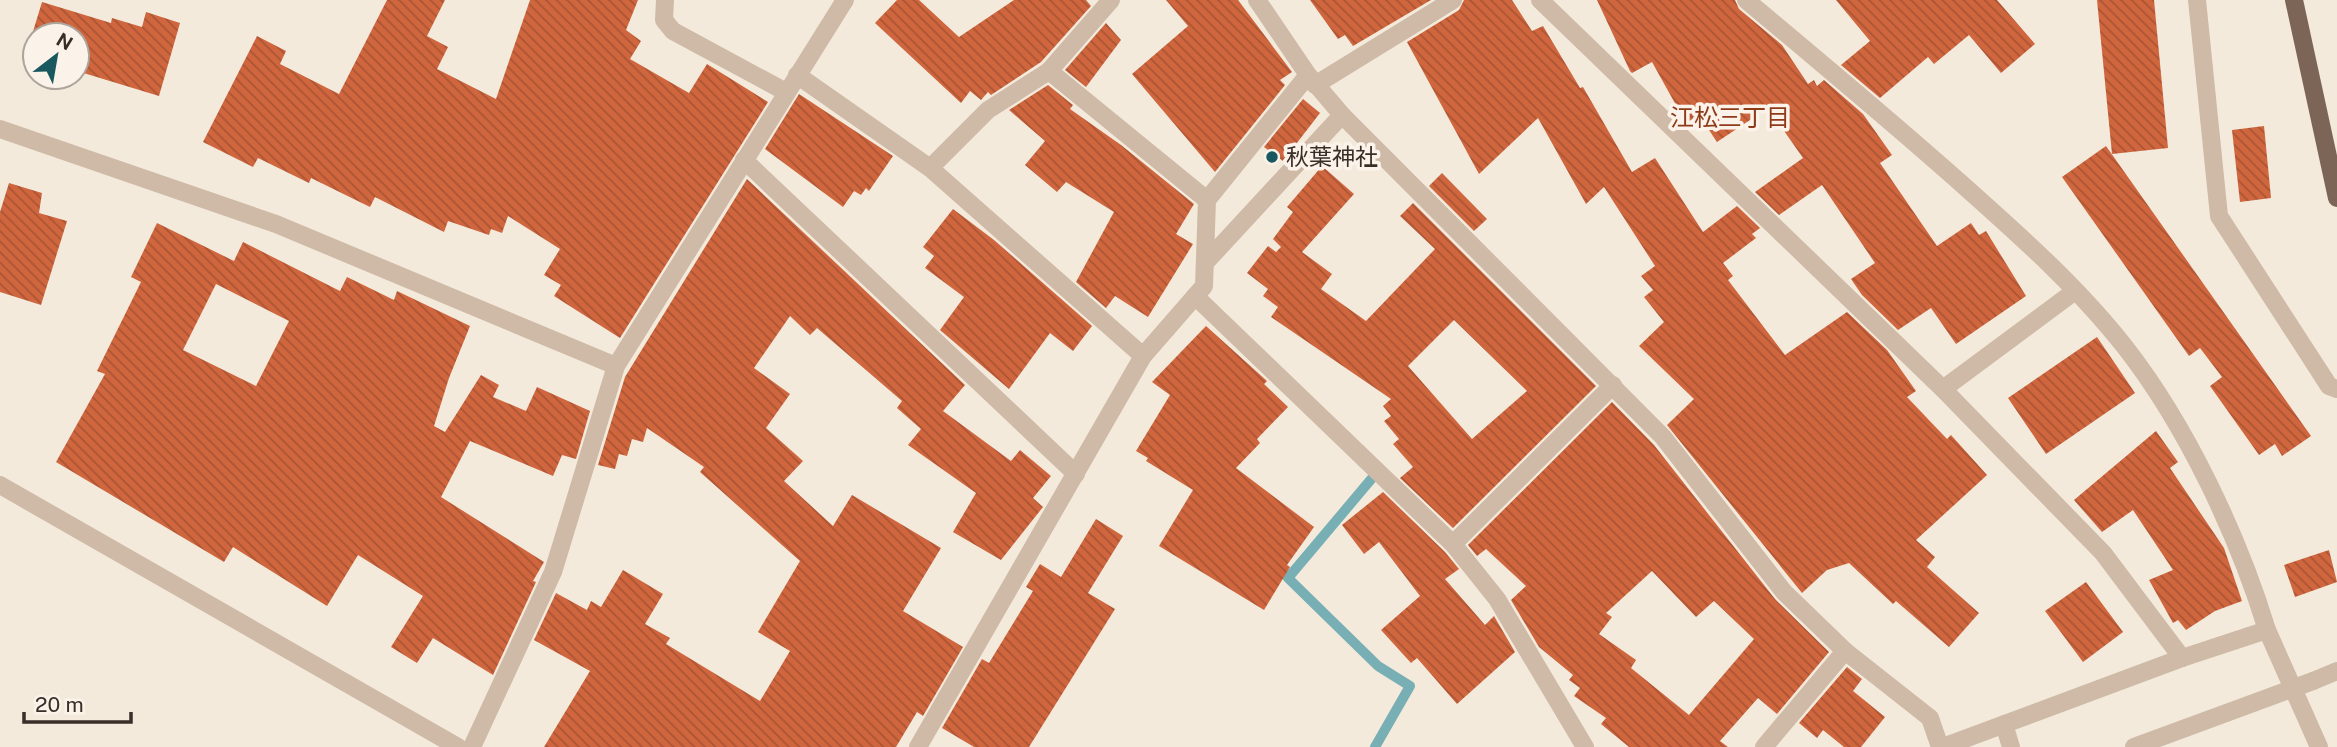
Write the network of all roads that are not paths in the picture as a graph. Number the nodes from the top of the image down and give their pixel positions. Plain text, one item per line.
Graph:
1 (665, 0) edge
2 (845, 0) edge
3 (1111, 0) edge
4 (1257, 0) edge
5 (1454, 0) edge
6 (1540, 0) edge
7 (1746, 0) edge
8 (2197, 0) edge
9 (2294, 0) edge
10 (1049, 71) junction
11 (797, 75) junction
12 (1312, 80) junction
13 (786, 92) junction
14 (1342, 115) junction
15 (0, 129) edge
16 (744, 160) junction
17 (930, 168) junction
18 (2337, 198) edge
19 (1207, 200) junction
20 (1205, 263) junction
21 (2075, 290) junction
22 (1195, 296) junction
23 (1143, 356) junction
24 (616, 366) junction
25 (1613, 386) junction
26 (2337, 388) edge
27 (1943, 389) junction
28 (1076, 474) junction
29 (0, 485) edge
30 (1453, 544) junction
31 (2267, 630) junction
32 (1845, 651) junction
33 (2182, 658) junction
34 (2337, 671) edge
35 (2004, 724) junction
36 (458, 747) edge
37 (472, 747) edge
38 (918, 747) edge
39 (1585, 747) edge
40 (1765, 747) edge
41 (1941, 747) edge
42 (2011, 747) edge
43 (2134, 747) edge
44 (2319, 747) edge

1 - 13 street
2 - 11 street
3 - 10 street
4 - 12 street
5 - 12 street
6 - 27 street
7 - 21 street
8 - 26 street
9 - 18 main road
10 - 17 street
10 - 19 street
11 - 13 street
11 - 17 street
12 - 14 street
12 - 19 street
13 - 16 street
14 - 20 street
14 - 25 street
15 - 24 street
16 - 24 street
16 - 28 street
17 - 23 street
19 - 20 street
20 - 22 street
21 - 27 street
21 - 31 street
22 - 23 street
22 - 30 street
23 - 28 street
24 - 37 street
25 - 30 street
25 - 32 street
27 - 33 street
28 - 38 street
29 - 36 street
30 - 39 street
31 - 33 street
31 - 44 street
32 - 40 street
32 - 41 street
33 - 35 street
34 - 43 street, bridge
35 - 41 street
35 - 42 street

